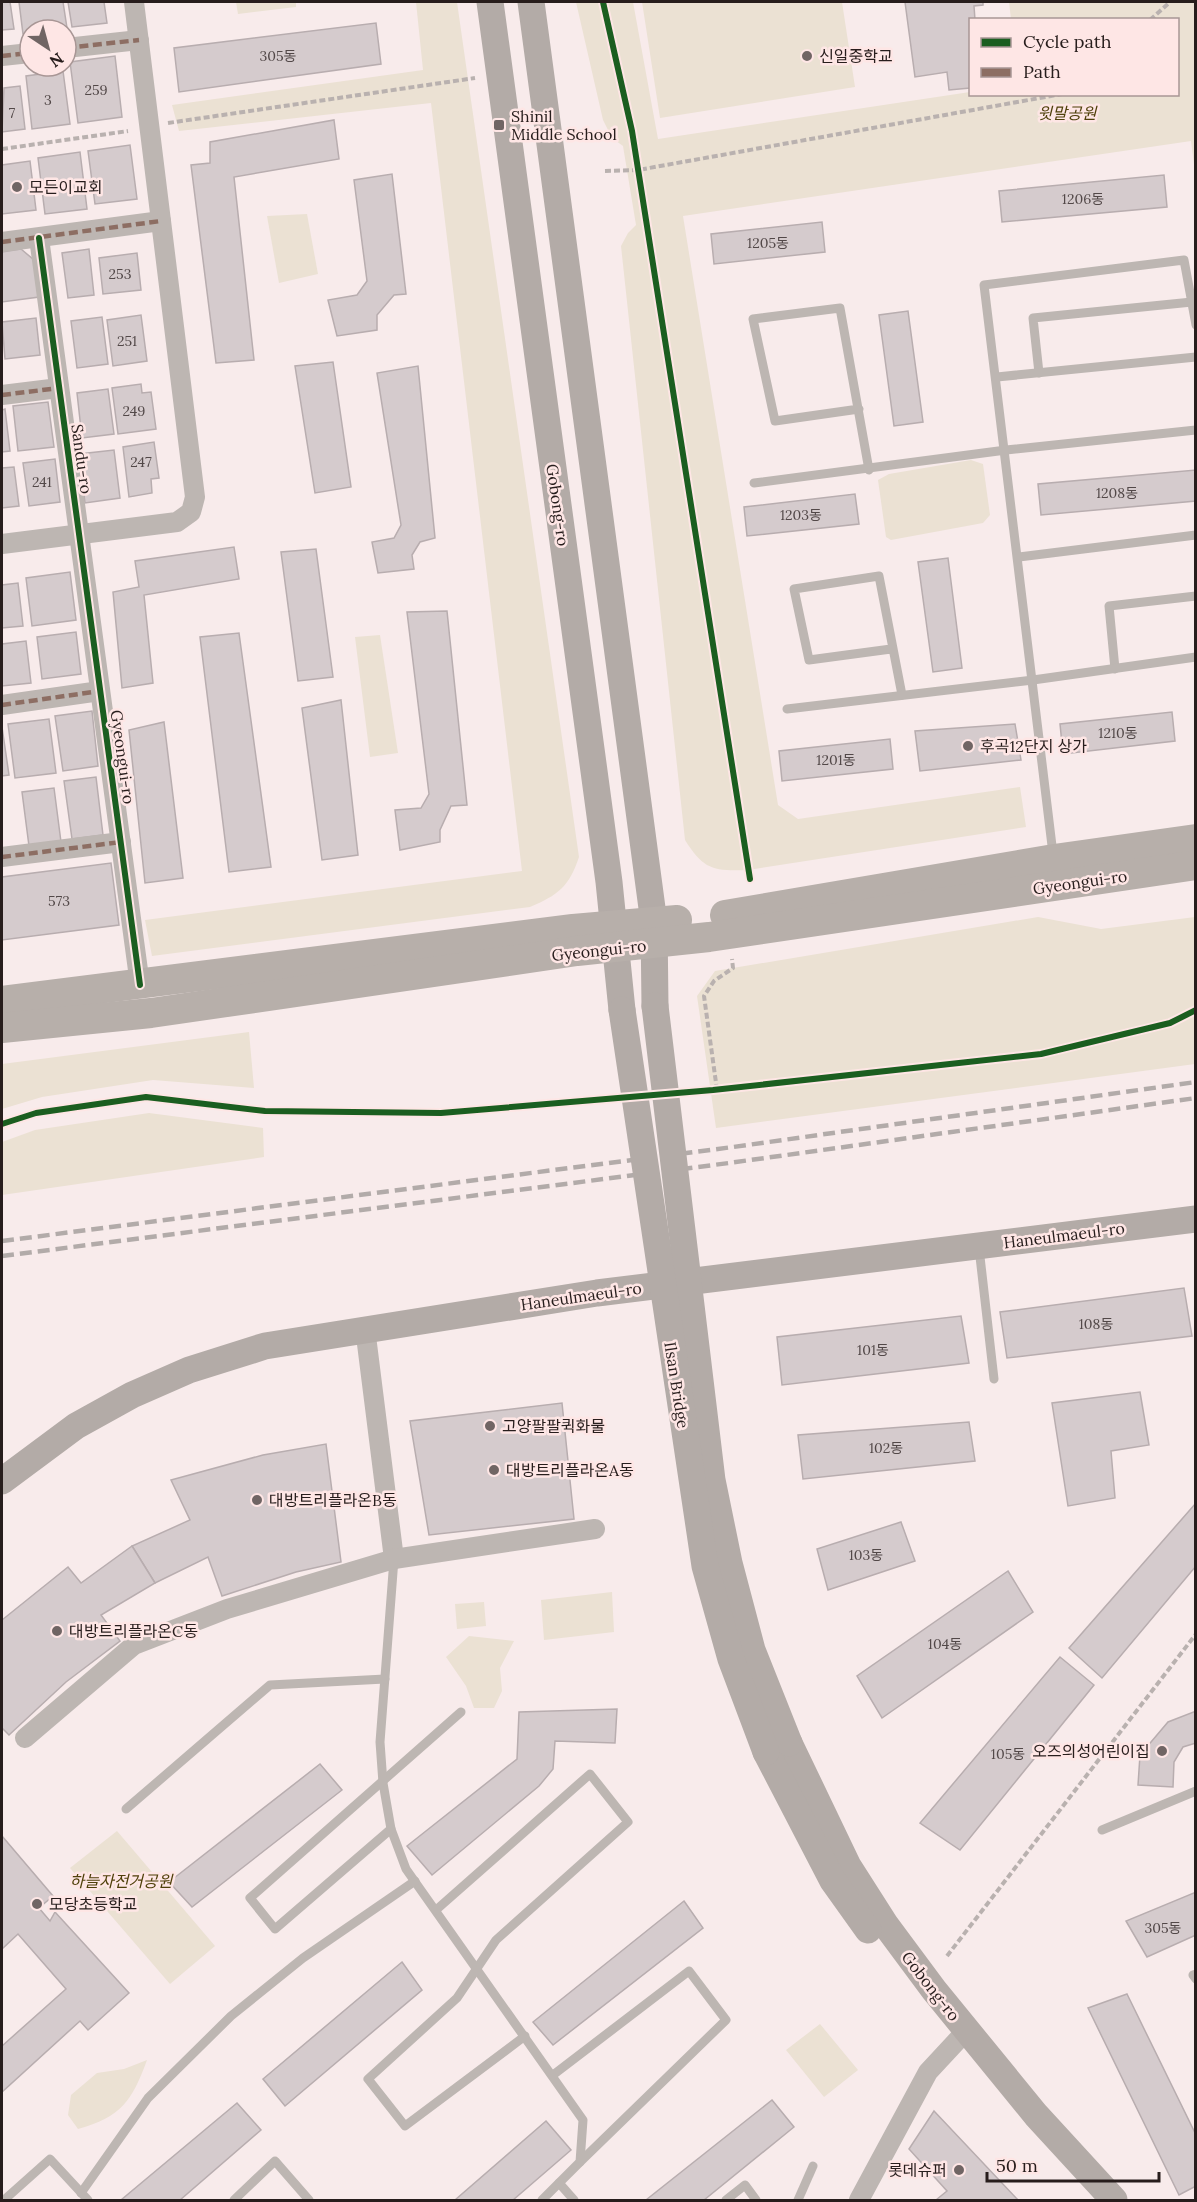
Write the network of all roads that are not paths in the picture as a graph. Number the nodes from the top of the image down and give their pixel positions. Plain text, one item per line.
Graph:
1 (134, 2) edge
2 (490, 2) edge
3 (531, 2) edge
4 (139, 40) junction
5 (78, 47) edge
6 (18, 54) edge
7 (2, 56) edge
8 (161, 221) junction
9 (39, 238) junction
10 (2, 242) edge
11 (1192, 302) junction
12 (1196, 325) edge
13 (1196, 357) edge
14 (1038, 373) junction
15 (997, 377) junction
16 (59, 388) junction
17 (2, 394) edge
18 (859, 409) junction
19 (1196, 430) edge
20 (1006, 450) junction
21 (869, 470) junction
22 (754, 483) dead end
23 (79, 532) junction
24 (1196, 535) edge
25 (2, 544) edge
26 (1019, 557) junction
27 (1196, 596) edge
28 (891, 648) junction
29 (1196, 657) edge
30 (1115, 669) junction
31 (1033, 680) junction
32 (100, 691) junction
33 (902, 695) junction
34 (2, 705) edge
35 (787, 709) dead end
36 (1196, 839) edge
37 (120, 842) junction
38 (2, 857) edge
39 (1054, 859) junction
40 (1196, 865) edge
41 (654, 933) junction
42 (613, 937) junction
43 (140, 986) junction
44 (2, 1001) edge
45 (622, 1010) joint
46 (2, 1028) edge
47 (1196, 1219) edge
48 (979, 1246) junction
49 (365, 1328) junction
50 (994, 1379) dead end
51 (2, 1481) edge
52 (595, 1529) dead end
53 (394, 1559) junction
54 (385, 1679) junction
55 (461, 1712) dead end
56 (25, 1738) dead end
57 (777, 1748) junction
58 (383, 1784) junction
59 (1196, 1791) edge
60 (126, 1809) dead end
61 (391, 1829) junction
62 (1102, 1830) dead end
63 (415, 1881) junction
64 (436, 1910) junction
65 (477, 1969) junction
66 (1196, 1974) edge
67 (1196, 1979) edge
68 (525, 2036) junction
69 (961, 2037) junction
70 (553, 2075) junction
71 (580, 2162) junction
72 (813, 2166) dead end
73 (560, 2183) junction
74 (81, 2193) junction
75 (4, 2200) edge
76 (88, 2200) edge
77 (234, 2200) edge
78 (309, 2200) edge
79 (542, 2200) edge
80 (574, 2200) edge
81 (726, 2200) edge
82 (756, 2200) edge
83 (798, 2200) edge
84 (859, 2200) edge
85 (1094, 2200) edge
86 (1114, 2200) edge

1 - 4 street
2 - 42 main road, Gobong-ro
3 - 41 main road
4 - 5 street
4 - 8 street
6 - 7 street
8 - 9 street
8 - 23 street
9 - 10 street
9 - 16 street, Sandu-ro
11 - 12 lane
11 - 14 lane
11 - 15 lane
13 - 14 lane
14 - 15 lane
15 - 20 lane
16 - 17 street
16 - 23 street, Sandu-ro
18 - 18 lane
18 - 21 lane
19 - 20 lane
20 - 21 lane
20 - 26 lane
21 - 22 lane
23 - 25 street
23 - 32 street, Gyeongui-ro
24 - 26 lane
26 - 31 lane
27 - 30 lane
28 - 28 lane
28 - 33 lane
29 - 30 lane
30 - 31 lane
31 - 33 lane
31 - 39 lane
32 - 34 street, Gyeongui-ro
32 - 37 street, Gyeongui-ro
33 - 35 lane
36 - 39 main road, Gyeongui-ro
37 - 38 street
37 - 43 street, Gyeongui-ro
39 - 41 main road, Gyeongui-ro
40 - 41 main road, Gyeongui-ro
41 - 42 main road, Gyeongui-ro
41 - 57 main road, Ilsan Bridge, bridge
42 - 43 main road, Gyeongui-ro
42 - 45 main road, Gobong-ro
42 - 46 main road, Gyeongui-ro
43 - 44 main road, Gyeongui-ro
45 - 57 main road, Ilsan Bridge, bridge
47 - 48 main road, Haneulmaeul-ro
48 - 49 main road, Haneulmaeul-ro
48 - 50 lane
49 - 51 main road, Haneulmaeul-ro
49 - 53 street
52 - 53 street
53 - 54 lane
53 - 56 street
54 - 58 lane
54 - 60 lane
55 - 58 lane
57 - 69 main road, Gobong-ro
58 - 61 lane
58 - 61 lane
59 - 62 lane
61 - 63 lane
63 - 64 lane
63 - 74 lane
64 - 65 lane
64 - 65 lane
65 - 68 lane
65 - 68 lane
66 - 67 lane
68 - 70 lane
69 - 84 street
69 - 85 main road, Gobong-ro
69 - 86 main road, Gobong-ro
70 - 71 lane
70 - 71 lane
71 - 73 lane
72 - 83 lane
73 - 79 lane
73 - 80 lane
74 - 75 lane
74 - 76 lane
77 - 78 lane
81 - 82 lane

